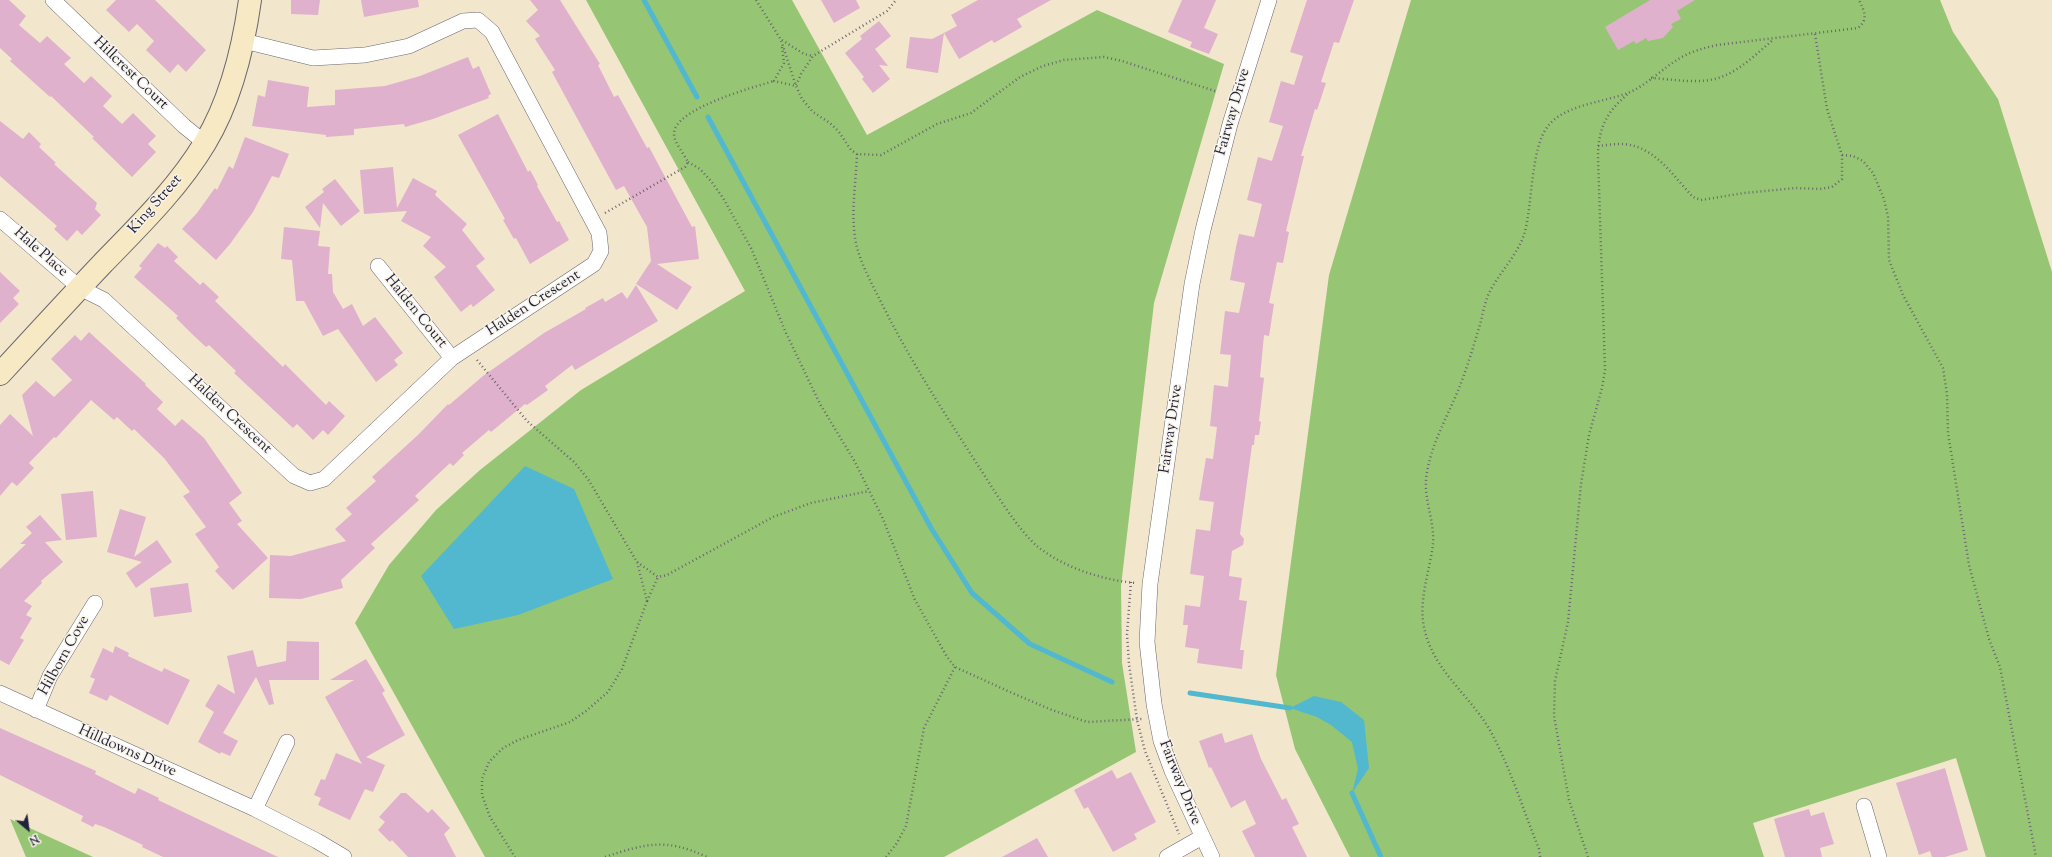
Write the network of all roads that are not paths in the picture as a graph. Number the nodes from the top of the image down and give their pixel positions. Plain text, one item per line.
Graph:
1 (250, 0) edge
2 (1269, 0) edge
3 (57, 1) edge
4 (244, 41) junction
5 (205, 143) junction
6 (0, 219) edge
7 (378, 266) dead end
8 (80, 288) junction
9 (452, 358) junction
10 (0, 374) edge
11 (95, 602) dead end
12 (0, 693) edge
13 (36, 710) junction
14 (287, 742) dead end
15 (1864, 806) dead end
16 (254, 809) junction
17 (1202, 837) junction
18 (344, 857) edge
19 (1167, 857) edge
20 (1212, 857) edge
21 (1879, 857) edge

1 - 4 street, King Street
2 - 17 street, Fairway Drive
3 - 5 street, Hillcrest Court
4 - 5 street, King Street
4 - 9 street, Halden Crescent
5 - 8 street, King Street
6 - 8 street, Hale Place
7 - 9 street, Halden Court
8 - 9 street, Halden Crescent
8 - 10 street, King Street
11 - 13 street, Hilborn Cove
12 - 13 street, Hilldowns Drive
13 - 16 street, Hilldowns Drive
14 - 16 street
15 - 21 street
16 - 18 street, Hilldowns Drive
17 - 19 street
17 - 20 street, Fairway Drive

